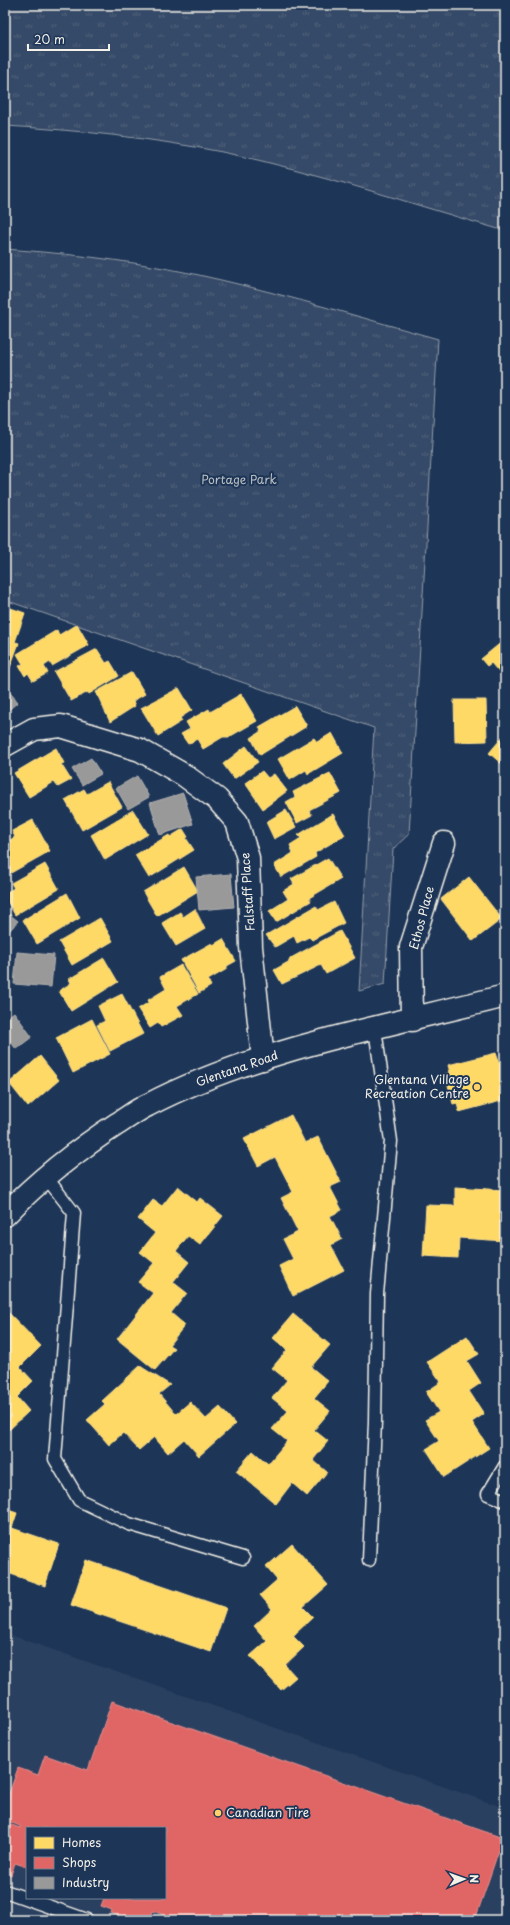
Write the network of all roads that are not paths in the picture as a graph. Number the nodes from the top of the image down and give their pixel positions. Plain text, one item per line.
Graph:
1 (5, 745) edge
2 (444, 843) dead end
3 (505, 996) edge
4 (412, 1020) junction
5 (375, 1029) junction
6 (263, 1059) junction
7 (46, 1177) junction
8 (5, 1215) edge
9 (505, 1466) edge
10 (505, 1501) edge
11 (243, 1558) dead end
12 (370, 1560) dead end
13 (5, 1891) edge
14 (26, 1898) edge
15 (28, 1899) edge
16 (87, 1920) edge

1 - 6 street, Falstaff Place
2 - 4 street, Ethos Place
3 - 4 street, Glentana Road
4 - 5 street, Glentana Road
5 - 6 street, Glentana Road
5 - 12 lane
6 - 7 street, Glentana Road
7 - 8 street, Glentana Road
7 - 11 lane
9 - 10 lane
13 - 14 lane
15 - 16 lane

